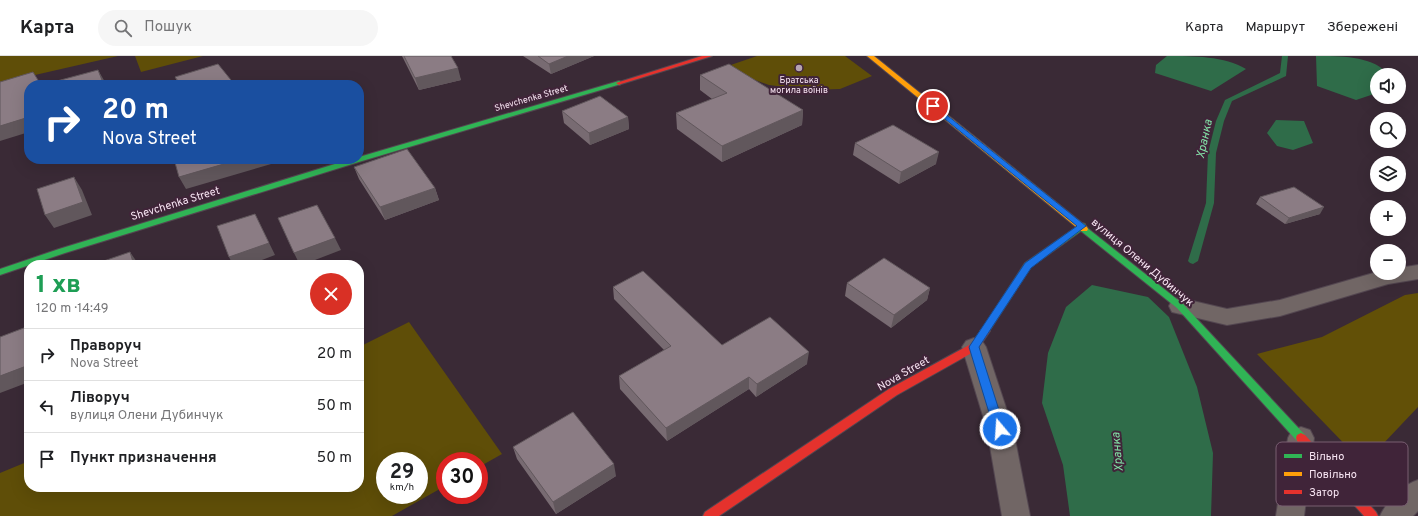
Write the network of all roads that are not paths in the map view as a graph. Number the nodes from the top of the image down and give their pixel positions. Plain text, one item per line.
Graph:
1 (709, 56) edge
2 (870, 56) edge
3 (364, 158) edge
4 (343, 164) edge
5 (1082, 226) junction
6 (38, 260) edge
7 (24, 264) edge
8 (0, 272) edge
9 (1418, 272) edge
10 (1180, 306) junction
11 (974, 347) junction
12 (1300, 438) junction
13 (1299, 442) edge
14 (1304, 442) edge
15 (1418, 492) edge
16 (1408, 502) edge
17 (1291, 506) edge
18 (1363, 506) edge
19 (1404, 506) edge
20 (709, 516) edge
21 (1016, 516) edge
22 (1290, 516) edge
23 (1372, 516) edge
24 (1394, 516) edge

1 - 3 street, Shevchenka Street
2 - 5 street, вулиця Олени Дубинчук
4 - 6 street, Shevchenka Street
5 - 10 street, вулиця Олени Дубинчук
5 - 11 street, Nova Street
7 - 8 street, Shevchenka Street
9 - 10 street
10 - 12 street, вулиця Олени Дубинчук
11 - 20 street, Nova Street
11 - 21 street
12 - 13 street
12 - 14 street, вулиця Олени Дубинчук
15 - 16 street
17 - 22 street
18 - 23 street, вулиця Олени Дубинчук
19 - 24 street

